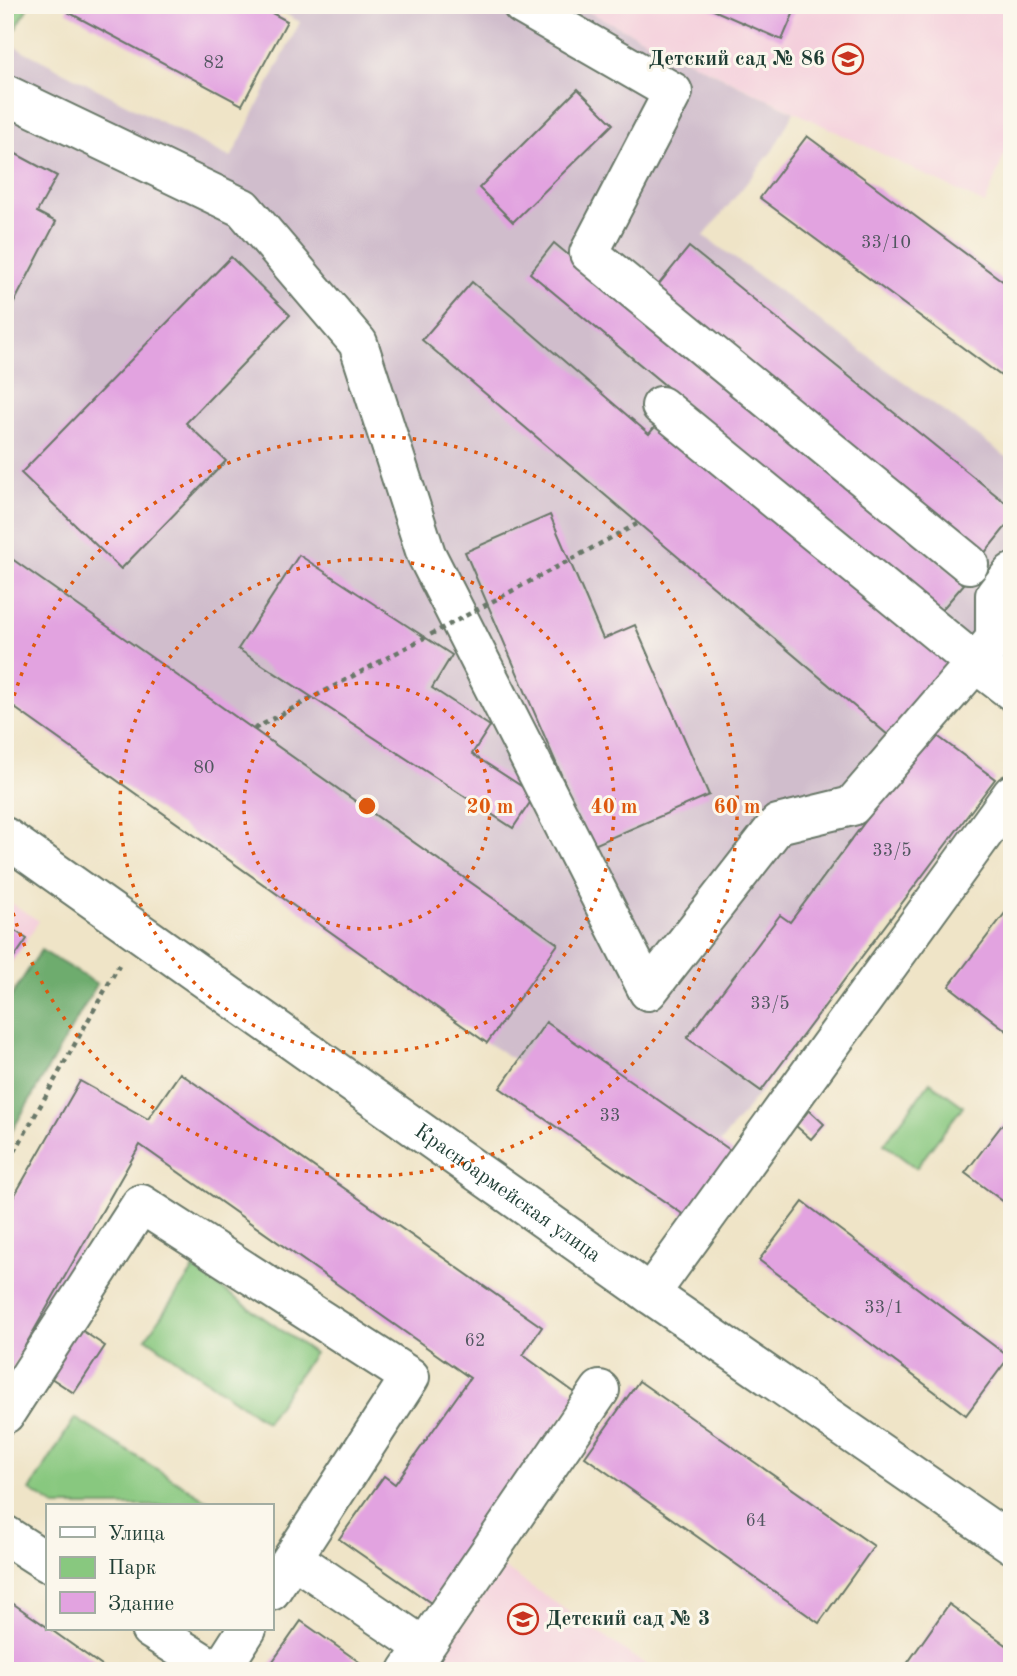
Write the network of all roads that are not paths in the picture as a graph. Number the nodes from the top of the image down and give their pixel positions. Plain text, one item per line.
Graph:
1 (522, 5) edge
2 (5, 94) edge
3 (661, 406) dead end
4 (969, 564) dead end
5 (1012, 573) edge
6 (975, 663) junction
7 (1012, 691) edge
8 (1012, 794) edge
9 (5, 836) edge
10 (650, 1294) junction
11 (600, 1390) dead end
12 (5, 1414) edge
13 (5, 1535) edge
14 (1012, 1544) edge
15 (293, 1558) junction
16 (46, 1561) edge
17 (273, 1588) edge
18 (152, 1630) edge
19 (246, 1630) edge
20 (416, 1659) edge
21 (218, 1671) edge

1 - 4 street
2 - 6 street
3 - 6 street
5 - 6 street
6 - 7 street
8 - 10 street
9 - 10 street, Красноармейская улица
10 - 14 street, Красноармейская улица
11 - 20 street
12 - 15 street
13 - 16 street
15 - 17 street
15 - 20 street
18 - 21 street
19 - 21 street

